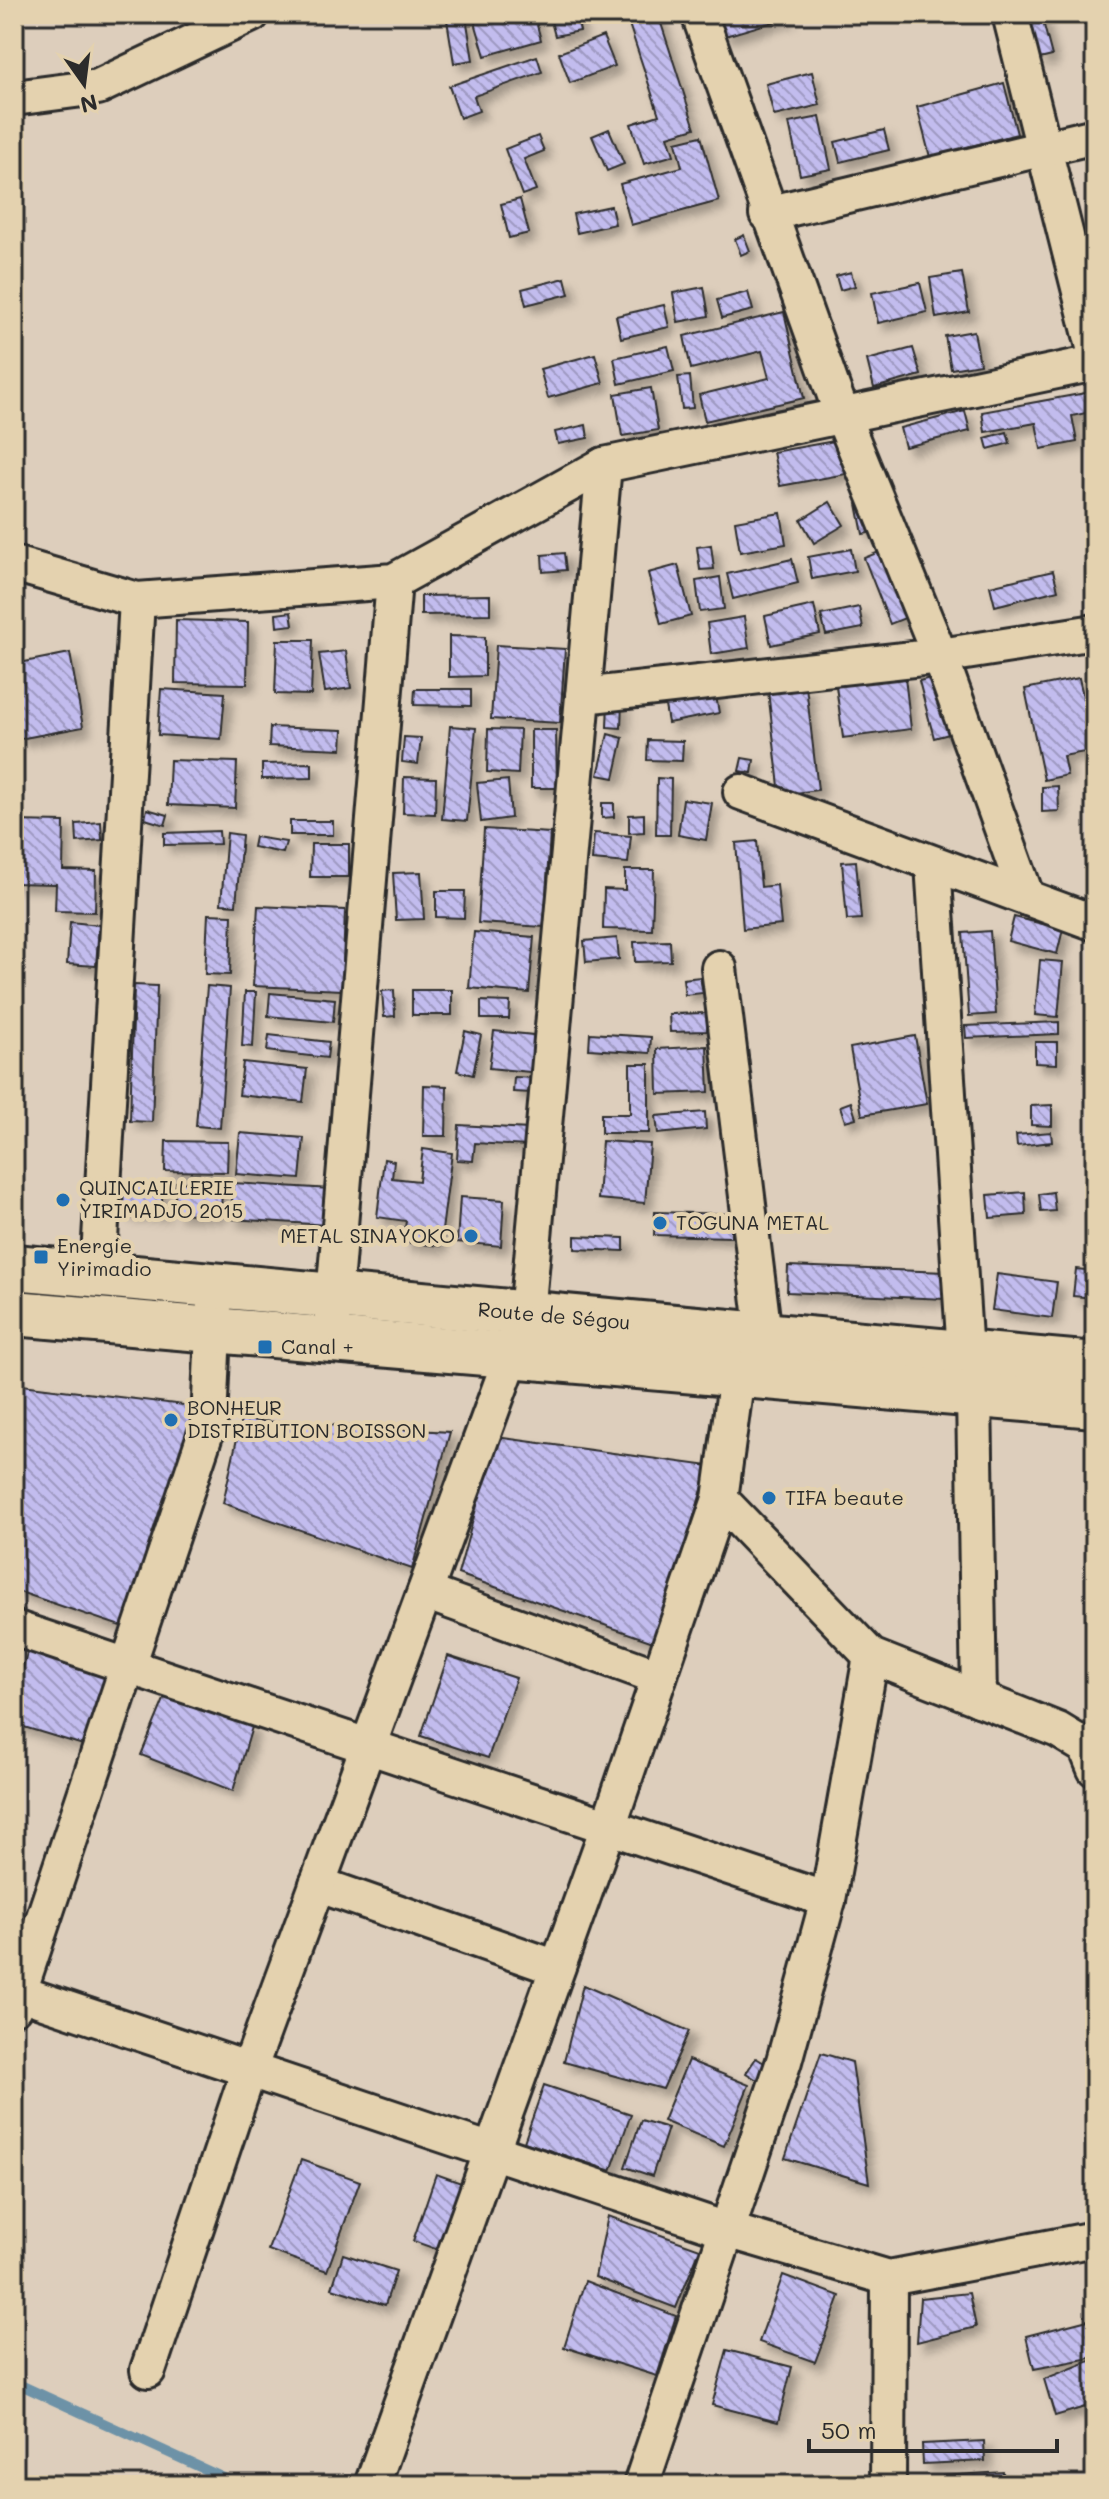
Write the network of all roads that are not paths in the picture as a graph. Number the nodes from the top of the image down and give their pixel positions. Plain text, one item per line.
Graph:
1 (252, 14) edge
2 (699, 14) edge
3 (1010, 14) edge
4 (14, 98) edge
5 (1095, 136) edge
6 (1043, 145) junction
7 (767, 214) junction
8 (1095, 351) edge
9 (1095, 363) edge
10 (842, 415) junction
11 (604, 465) junction
12 (14, 564) edge
13 (394, 581) junction
14 (137, 600) junction
15 (1095, 632) edge
16 (940, 656) junction
17 (583, 696) junction
18 (741, 792) dead end
19 (933, 864) junction
20 (1027, 898) junction
21 (1095, 923) edge
22 (719, 968) dead end
23 (14, 1267) edge
24 (98, 1274) junction
25 (215, 1285) junction
26 (334, 1296) junction
27 (14, 1313) edge
28 (527, 1314) junction
29 (213, 1331) junction
30 (764, 1335) junction
31 (330, 1341) junction
32 (512, 1356) junction
33 (1095, 1365) edge
34 (737, 1375) junction
35 (970, 1375) junction
36 (1095, 1405) edge
37 (720, 1499) junction
38 (425, 1592) junction
39 (14, 1628) edge
40 (871, 1656) junction
41 (128, 1666) junction
42 (659, 1677) junction
43 (979, 1699) junction
44 (368, 1746) junction
45 (1095, 1769) edge
46 (608, 1827) junction
47 (317, 1884) junction
48 (828, 1900) junction
49 (557, 1968) junction
50 (16, 1997) edge
51 (249, 2070) junction
52 (492, 2151) junction
53 (727, 2230) junction
54 (1095, 2239) edge
55 (889, 2278) junction
56 (148, 2370) dead end
57 (372, 2485) edge
58 (641, 2485) edge
59 (888, 2485) edge

1 - 4 street
2 - 7 street
3 - 6 street
5 - 6 street
6 - 7 street
6 - 8 street
7 - 10 street
9 - 10 street
10 - 11 street
10 - 16 street
11 - 13 street
11 - 17 street
12 - 14 street
13 - 14 street
13 - 26 street
14 - 24 street
15 - 16 street
16 - 17 street
16 - 20 street
17 - 28 street
18 - 19 street
19 - 20 street
19 - 35 street
20 - 21 street
22 - 30 street
23 - 24 highway, Route de Ségou
24 - 25 highway, Route de Ségou
25 - 26 highway, Route de Ségou
25 - 29 street
26 - 28 highway, Route de Ségou
26 - 31 street
27 - 29 highway, Route de Ségou
28 - 30 highway, Route de Ségou
28 - 32 street
29 - 31 highway, Route de Ségou
29 - 41 street
30 - 35 highway, Route de Ségou
31 - 32 highway, Route de Ségou
32 - 34 highway, Route de Ségou
32 - 38 street
33 - 35 highway, Route de Ségou
34 - 35 highway, Route de Ségou
34 - 37 street
35 - 36 highway, Route de Ségou
35 - 43 street
37 - 40 street
37 - 42 street
38 - 42 street
38 - 44 street
39 - 41 street
40 - 43 street
40 - 48 street
41 - 44 street
41 - 50 street
42 - 46 street
43 - 45 street
44 - 46 street
44 - 47 street
46 - 48 street
46 - 49 street
47 - 49 street
47 - 51 street
48 - 53 street
49 - 52 street
50 - 51 street
51 - 52 street
51 - 56 street
52 - 53 street
52 - 57 street
53 - 55 street
53 - 58 street
54 - 55 street
55 - 59 street

